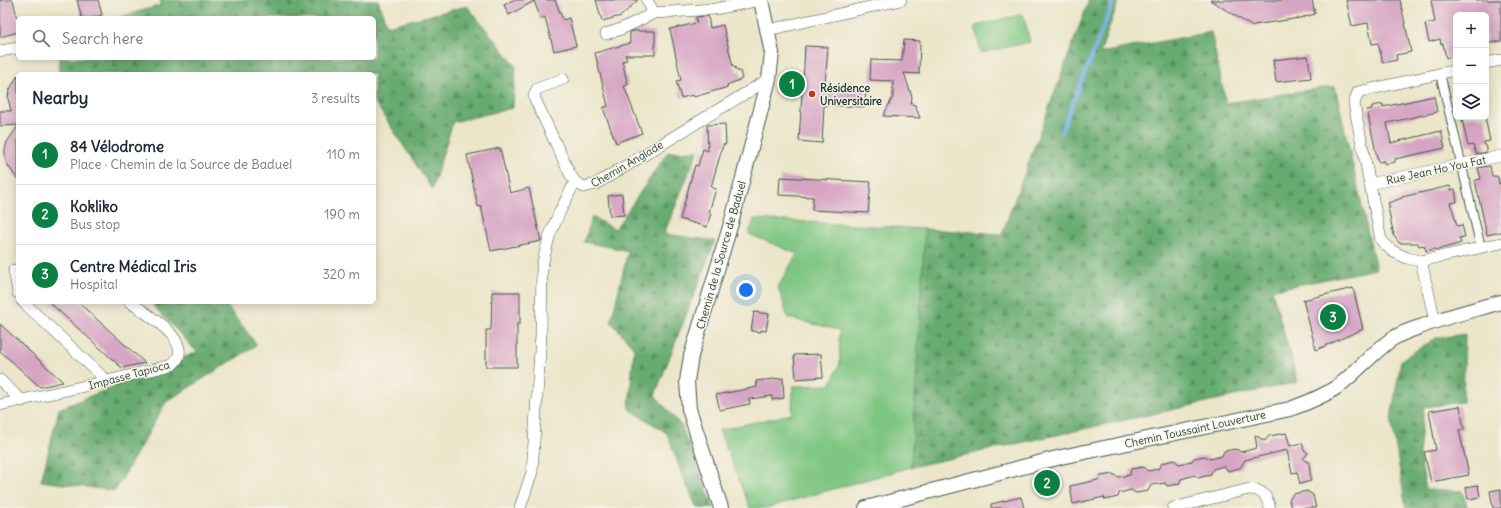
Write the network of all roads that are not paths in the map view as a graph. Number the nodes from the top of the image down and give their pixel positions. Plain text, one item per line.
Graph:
1 (647, 0) edge
2 (761, 0) edge
3 (901, 0) edge
4 (654, 13) junction
5 (768, 30) junction
6 (606, 34) dead end
7 (16, 48) edge
8 (0, 51) edge
9 (1501, 60) edge
10 (1489, 62) edge
11 (1453, 71) edge
12 (1440, 73) junction
13 (564, 79) dead end
14 (769, 79) junction
15 (1501, 156) edge
16 (1461, 164) junction
17 (576, 182) junction
18 (1370, 184) junction
19 (1501, 243) edge
20 (1481, 248) junction
21 (1421, 261) junction
22 (14, 270) dead end
23 (16, 282) edge
24 (1501, 302) edge
25 (25, 304) edge
26 (133, 304) edge
27 (1435, 321) junction
28 (0, 380) edge
29 (107, 381) junction
30 (22, 401) junction
31 (0, 405) edge
32 (520, 508) edge
33 (721, 508) edge
34 (866, 508) edge
35 (1173, 508) edge
36 (1270, 508) edge

1 - 4 street
2 - 4 street
2 - 5 street, Chemin de la Source de Baduel
3 - 5 street
4 - 6 street
5 - 14 street, Chemin de la Source de Baduel
7 - 8 street
9 - 10 street
11 - 12 street
12 - 16 street
12 - 18 street
13 - 17 street, Chemin Anglade
14 - 17 street, Chemin Anglade
14 - 33 street, Chemin de la Source de Baduel
15 - 16 street, Rue Jean Ho You Fat
16 - 18 street, Rue Jean Ho You Fat
16 - 20 street
17 - 32 street
18 - 21 street
19 - 20 street
20 - 21 street
21 - 27 street
22 - 23 street
24 - 27 street, Chemin Toussaint Louverture
25 - 29 street
26 - 29 street, Impasse Tapioca
27 - 34 street, Chemin Toussaint Louverture
28 - 30 street
29 - 30 street, Impasse Tapioca
30 - 31 street, Impasse Tapioca
35 - 36 street

